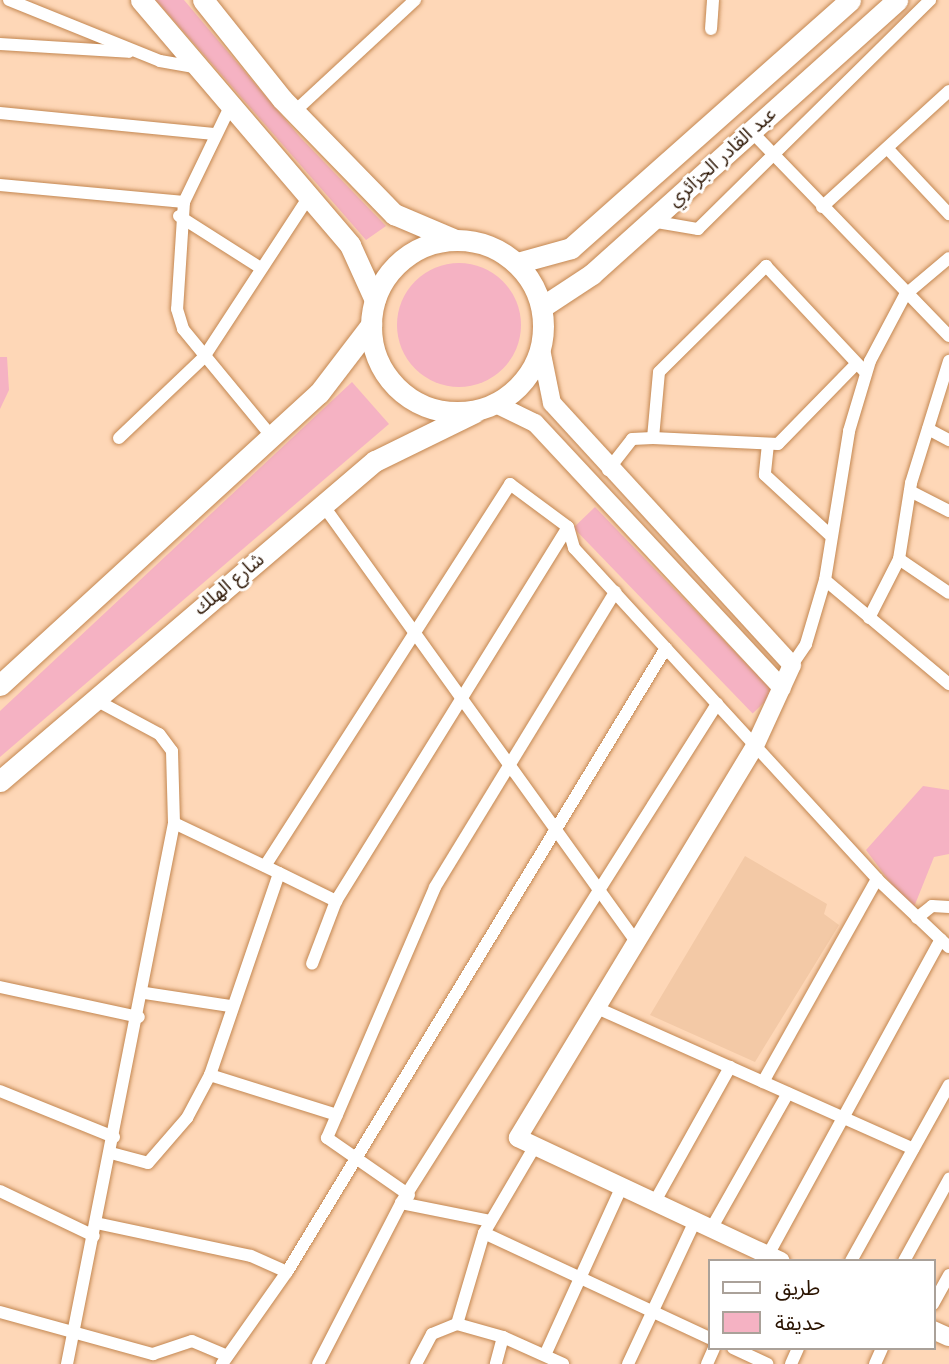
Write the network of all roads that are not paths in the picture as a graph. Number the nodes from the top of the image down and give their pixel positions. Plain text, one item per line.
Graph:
1 (9, 0) edge
2 (141, 0) edge
3 (203, 0) edge
4 (415, 0) edge
5 (713, 0) edge
6 (850, 0) edge
7 (897, 0) edge
8 (930, 0) edge
9 (711, 29) dead end
10 (0, 44) edge
11 (140, 53) junction
12 (195, 67) junction
13 (948, 95) edge
14 (230, 107) junction
15 (295, 112) junction
16 (0, 113) edge
17 (751, 131) junction
18 (214, 134) junction
19 (887, 148) junction
20 (774, 157) junction
21 (0, 186) edge
22 (309, 198) junction
23 (184, 202) junction
24 (822, 207) junction
25 (949, 214) edge
26 (180, 216) junction
27 (651, 221) junction
28 (453, 239) junction
29 (949, 258) edge
30 (517, 263) junction
31 (259, 267) junction
32 (905, 295) junction
33 (375, 300) junction
34 (542, 307) junction
35 (370, 324) junction
36 (949, 336) edge
37 (541, 349) junction
38 (204, 357) junction
39 (948, 367) edge
40 (861, 369) junction
41 (496, 404) junction
42 (475, 412) junction
43 (928, 429) junction
44 (119, 438) dead end
45 (272, 438) junction
46 (653, 438) junction
47 (949, 440) edge
48 (768, 444) junction
49 (608, 470) junction
50 (910, 491) junction
51 (323, 505) junction
52 (949, 511) edge
53 (568, 527) junction
54 (829, 534) junction
55 (899, 559) junction
56 (825, 580) junction
57 (615, 592) junction
58 (949, 593) edge
59 (869, 618) junction
60 (413, 635) junction
61 (666, 648) junction
62 (792, 665) junction
63 (949, 684) edge
64 (0, 685) edge
65 (782, 688) junction
66 (461, 698) junction
67 (94, 699) junction
68 (717, 704) junction
69 (755, 746) junction
70 (511, 767) junction
71 (0, 781) edge
72 (174, 823) junction
73 (555, 829) junction
74 (265, 866) junction
75 (279, 873) junction
76 (877, 879) junction
77 (601, 893) junction
78 (336, 901) junction
79 (949, 907) edge
80 (917, 918) junction
81 (637, 943) junction
82 (945, 943) edge
83 (312, 964) dead end
84 (0, 987) edge
85 (145, 993) junction
86 (230, 1006) junction
87 (597, 1008) junction
88 (139, 1017) junction
89 (730, 1067) junction
90 (210, 1074) junction
91 (763, 1082) junction
92 (949, 1085) edge
93 (0, 1091) edge
94 (788, 1093) junction
95 (337, 1115) junction
96 (844, 1120) junction
97 (114, 1136) junction
98 (535, 1146) junction
99 (913, 1149) junction
100 (111, 1153) junction
101 (358, 1156) junction
102 (949, 1179) edge
103 (621, 1188) junction
104 (0, 1191) edge
105 (405, 1199) junction
106 (654, 1203) junction
107 (490, 1221) junction
108 (703, 1225) junction
109 (95, 1230) junction
110 (484, 1233) junction
111 (765, 1257) edge
112 (852, 1259) edge
113 (905, 1259) edge
114 (287, 1272) junction
115 (949, 1275) edge
116 (579, 1281) junction
117 (935, 1300) edge
118 (0, 1312) edge
119 (650, 1313) junction
120 (457, 1324) junction
121 (75, 1328) junction
122 (503, 1337) junction
123 (708, 1338) edge
124 (737, 1350) edge
125 (545, 1355) junction
126 (224, 1360) edge
127 (68, 1364) edge
128 (318, 1364) edge
129 (416, 1364) edge
130 (496, 1364) edge
131 (563, 1364) edge
132 (628, 1364) edge
133 (768, 1364) edge

1 - 11 street
2 - 12 main road
3 - 15 main road
4 - 15 street
5 - 9 street
6 - 30 main road, عبد القادر الجزائري
7 - 17 main road, عبد القادر الجزائري
8 - 20 street
10 - 11 street
11 - 12 street
12 - 14 main road
13 - 19 street
14 - 18 street
14 - 22 main road
15 - 28 main road
16 - 18 street
17 - 20 street
17 - 27 main road, عبد القادر الجزائري
18 - 23 street
19 - 24 street
19 - 25 street
20 - 24 street
20 - 27 street
21 - 23 street
22 - 31 street
22 - 33 main road
23 - 26 street
24 - 32 street
26 - 31 street
26 - 38 street
27 - 34 main road, عبد القادر الجزائري
28 - 30 main road
28 - 33 main road
29 - 32 street
30 - 34 main road
31 - 38 street
32 - 36 street
32 - 40 street
33 - 35 main road
34 - 37 main road
35 - 42 main road
35 - 45 main road
37 - 41 main road
37 - 49 main road
38 - 44 street
38 - 45 street
39 - 43 street
40 - 46 street
40 - 48 street
40 - 54 street
41 - 42 main road
41 - 65 main road
42 - 51 main road, شارع الهلك
43 - 47 street
43 - 50 street
45 - 64 main road
46 - 48 street
46 - 49 street
48 - 54 street
49 - 62 main road
50 - 52 street
50 - 55 street
51 - 60 street
51 - 67 main road, شارع الهلك
53 - 57 street
53 - 60 street
53 - 66 street
54 - 56 street
55 - 58 street
55 - 59 street
56 - 59 street
56 - 62 street
57 - 61 street
57 - 70 street
59 - 63 street
60 - 66 street
60 - 74 street
61 - 68 street
61 - 73 street
62 - 65 main road
65 - 69 main road
66 - 70 street
66 - 78 street
67 - 71 main road, شارع الهلك
67 - 72 street
68 - 69 street
68 - 77 street
69 - 76 street
69 - 81 main road
70 - 73 street
70 - 95 street
72 - 74 street
72 - 85 street
73 - 77 street
73 - 101 street
74 - 75 street
75 - 78 street
75 - 86 street
76 - 80 street
76 - 91 street
77 - 81 street
77 - 105 street
78 - 83 street
79 - 80 street
80 - 82 street
81 - 87 main road
82 - 96 street
84 - 88 street
85 - 86 street
85 - 88 street
86 - 90 street
87 - 89 street
87 - 98 main road
88 - 97 street
89 - 91 street
89 - 106 street
90 - 95 street
90 - 100 street
91 - 94 street
92 - 99 street
93 - 97 street
94 - 96 street
94 - 108 street
95 - 101 street
96 - 99 street
96 - 111 street
97 - 100 street
98 - 103 main road
98 - 107 street
99 - 112 street
100 - 109 street
101 - 105 street
101 - 114 street
102 - 113 street
103 - 106 main road
103 - 116 street
104 - 109 street
105 - 107 street
105 - 128 street
106 - 108 main road
107 - 110 street
108 - 111 main road
108 - 119 street
109 - 114 street
109 - 121 street
110 - 116 street
110 - 120 street
114 - 126 street
115 - 117 street
116 - 119 street
116 - 125 street
118 - 121 street
119 - 123 street
119 - 132 street
120 - 122 street
120 - 129 street
121 - 126 street
121 - 127 street
122 - 125 street
122 - 130 street
124 - 133 street
125 - 131 street

